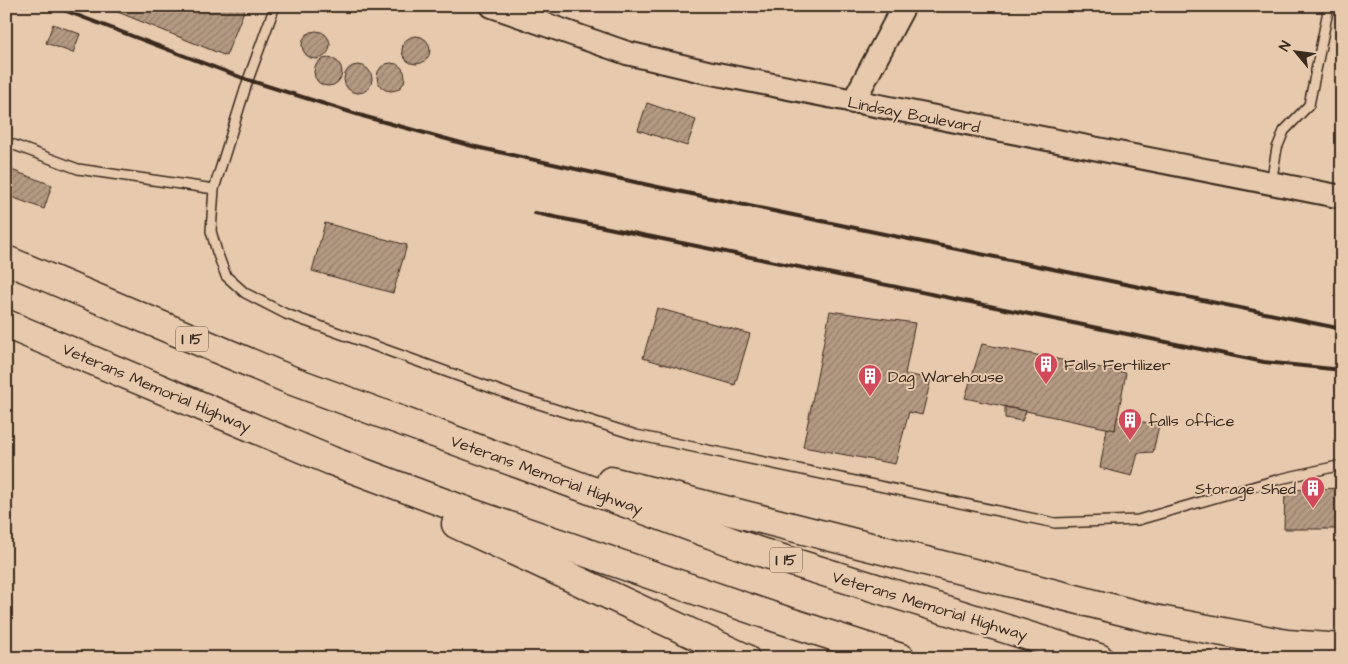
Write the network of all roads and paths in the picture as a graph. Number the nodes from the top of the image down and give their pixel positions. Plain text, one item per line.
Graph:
1 (275, 6) edge
2 (492, 6) edge
3 (904, 6) edge
4 (1329, 6) edge
5 (853, 102) junction
6 (6, 142) edge
7 (1271, 184) junction
8 (214, 189) junction
9 (1342, 197) edge
10 (6, 260) edge
11 (6, 324) edge
12 (478, 449) junction
13 (332, 461) junction
14 (1342, 465) edge
15 (1342, 648) edge
16 (745, 658) edge
17 (902, 658) edge
18 (1099, 658) edge

1 - 8 lane
2 - 5 street, Lindsay Boulevard
3 - 5 street
4 - 7 lane
5 - 7 street, Lindsay Boulevard
6 - 8 lane
7 - 9 street, Lindsay Boulevard
8 - 14 lane
10 - 12 highway, Veterans Memorial Highway / I 15
11 - 13 highway, Veterans Memorial Highway
12 - 15 highway
12 - 18 highway, Veterans Memorial Highway / I 15
13 - 16 highway
13 - 17 highway, Veterans Memorial Highway

